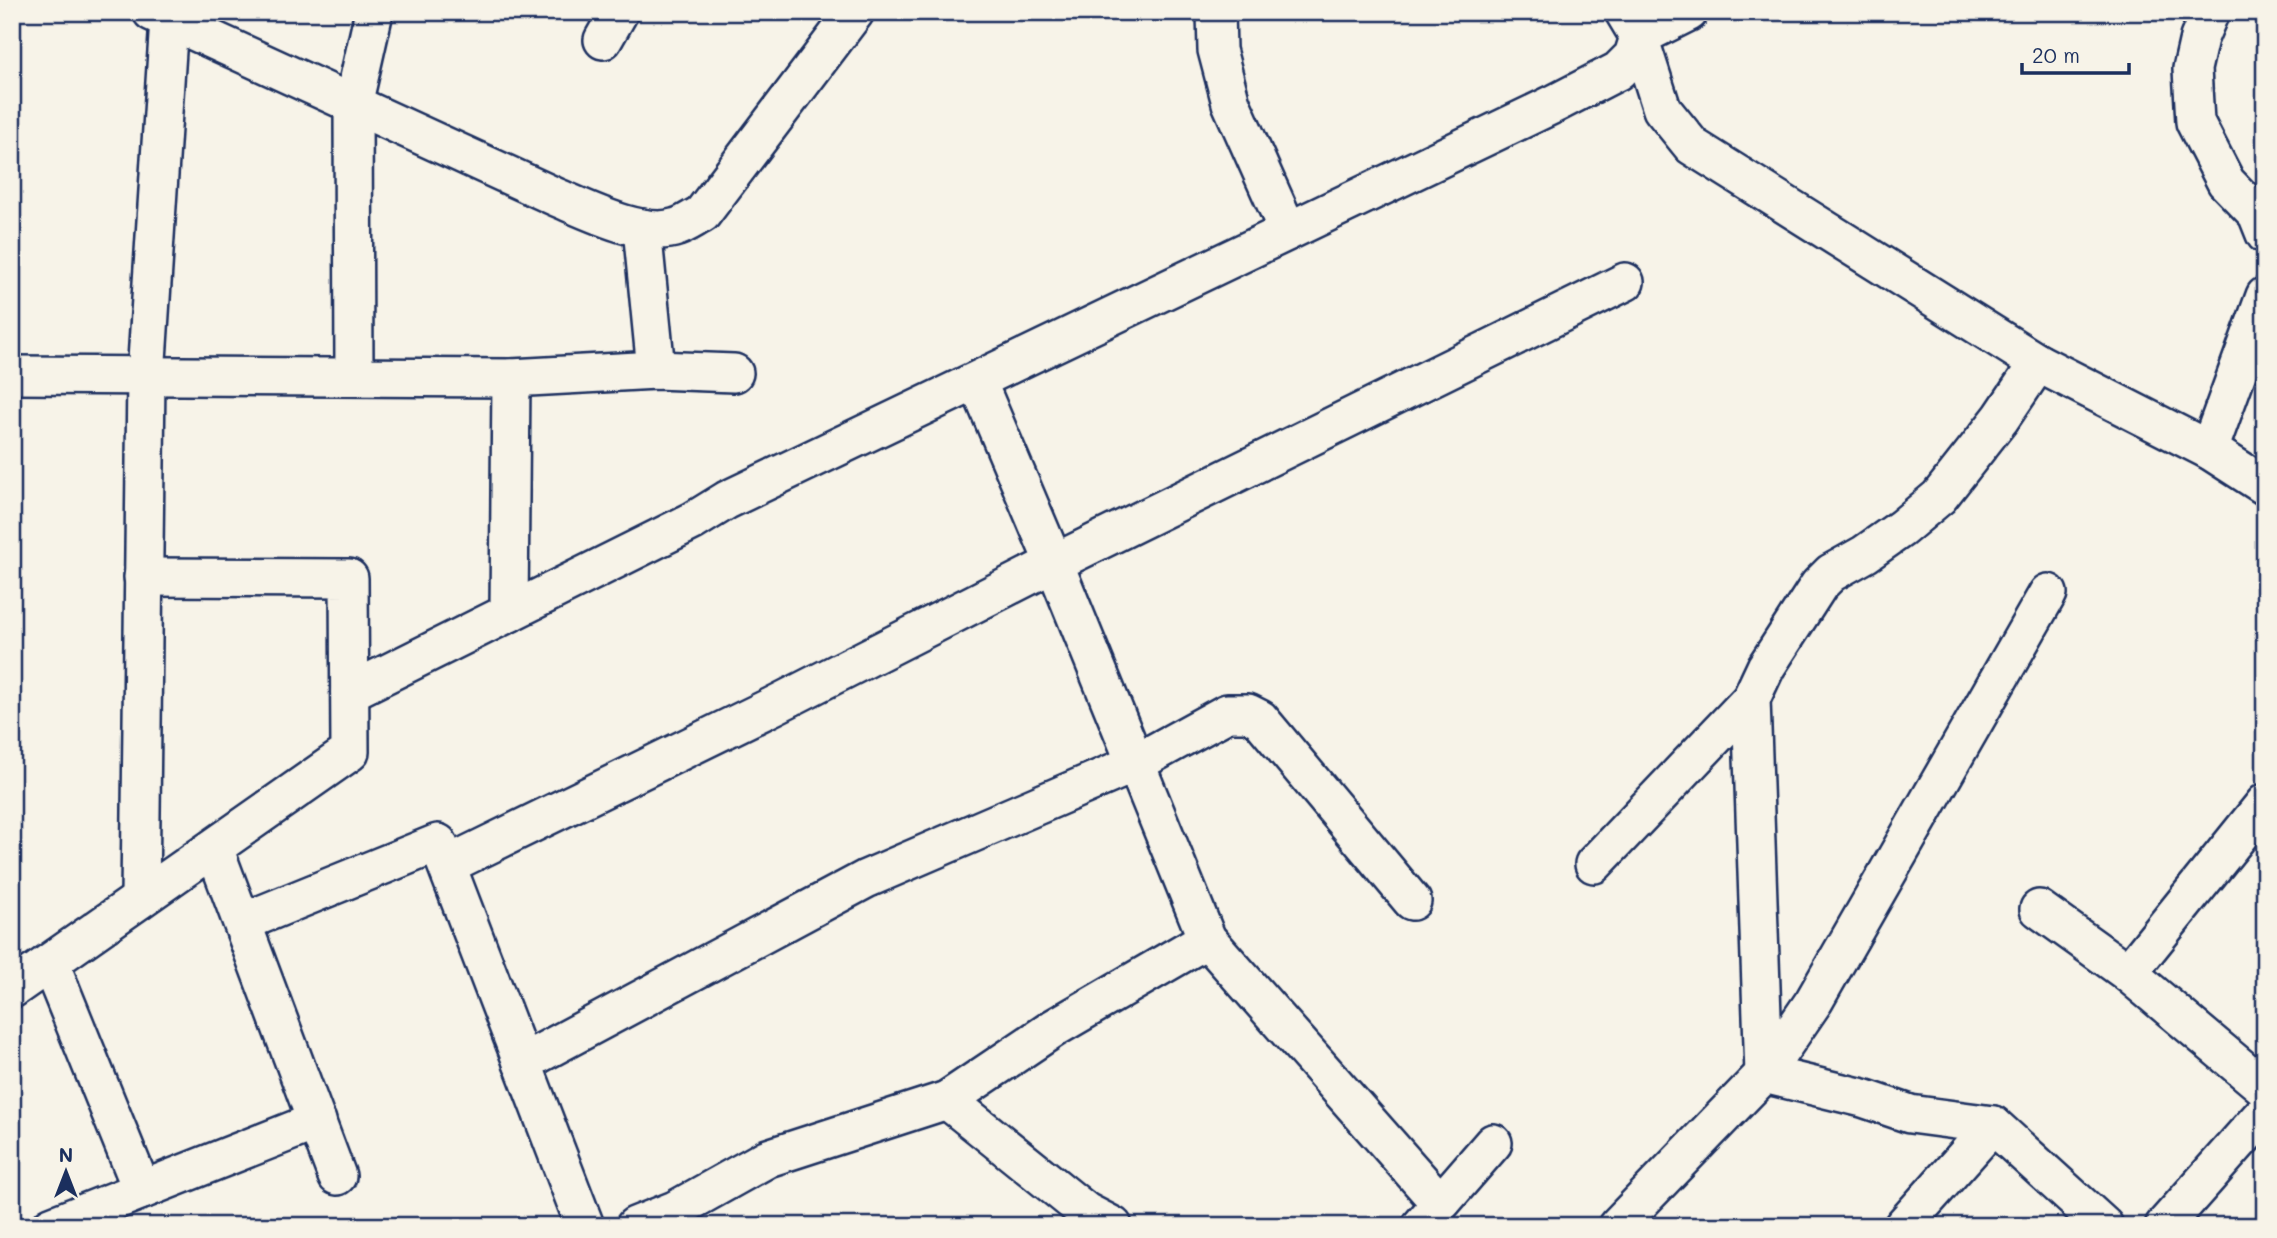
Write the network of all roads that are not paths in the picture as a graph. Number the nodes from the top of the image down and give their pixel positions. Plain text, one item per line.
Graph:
1 (373, 12) edge
2 (855, 12) edge
3 (1216, 12) edge
4 (1689, 12) edge
5 (2210, 12) edge
6 (164, 15) edge
7 (1631, 24) edge
8 (353, 105) junction
9 (642, 228) junction
10 (1288, 232) junction
11 (2265, 234) edge
12 (1625, 282) dead end
13 (2265, 296) edge
14 (2038, 363) junction
15 (656, 370) junction
16 (734, 373) dead end
17 (12, 375) edge
18 (146, 376) junction
19 (354, 377) junction
20 (511, 377) junction
21 (977, 381) junction
22 (2209, 450) junction
23 (2265, 486) edge
24 (1054, 563) junction
25 (144, 577) junction
26 (2048, 593) dead end
27 (509, 612) junction
28 (350, 692) junction
29 (1751, 699) junction
30 (1136, 763) junction
31 (2265, 803) edge
32 (214, 848) junction
33 (1594, 864) dead end
34 (447, 865) junction
35 (140, 899) junction
36 (1412, 901) dead end
37 (2039, 909) dead end
38 (243, 922) junction
39 (1207, 939) junction
40 (50, 963) junction
41 (2128, 973) junction
42 (12, 989) edge
43 (522, 1063) junction
44 (1764, 1074) junction
45 (2265, 1088) edge
46 (947, 1100) junction
47 (2265, 1112) edge
48 (317, 1121) junction
49 (1993, 1125) junction
50 (1493, 1143) dead end
51 (337, 1176) dead end
52 (142, 1190) junction
53 (1431, 1214) edge
54 (51, 1226) edge
55 (585, 1226) edge
56 (635, 1226) edge
57 (1113, 1226) edge
58 (1617, 1226) edge
59 (1903, 1226) edge
60 (2104, 1226) edge
61 (2164, 1226) edge

1 - 8 street
2 - 9 street
3 - 10 street
4 - 7 street
5 - 11 street
6 - 8 street
6 - 18 street
7 - 10 street
7 - 14 street
8 - 9 street
8 - 19 street
9 - 15 street
10 - 21 street
12 - 24 street
13 - 22 street
14 - 22 street
14 - 29 street
15 - 16 street
15 - 20 street
17 - 18 street
18 - 19 street
18 - 25 street
19 - 20 street
20 - 27 street
21 - 24 street
21 - 27 street
22 - 23 street
24 - 30 street
24 - 34 street
25 - 28 street
25 - 35 street
26 - 44 street
27 - 28 street
28 - 32 street
29 - 33 street
29 - 44 street
30 - 36 street
30 - 39 street
30 - 43 street
31 - 41 street
32 - 35 street
32 - 38 street
34 - 38 street
34 - 43 street
35 - 40 street
37 - 41 street
38 - 48 street
39 - 46 street
39 - 53 street
40 - 42 street
40 - 52 street
41 - 45 street
43 - 55 street
44 - 49 street
44 - 58 street
46 - 56 street
46 - 57 street
47 - 61 street
48 - 51 street
48 - 52 street
49 - 59 street
49 - 60 street
50 - 53 street
52 - 54 street

